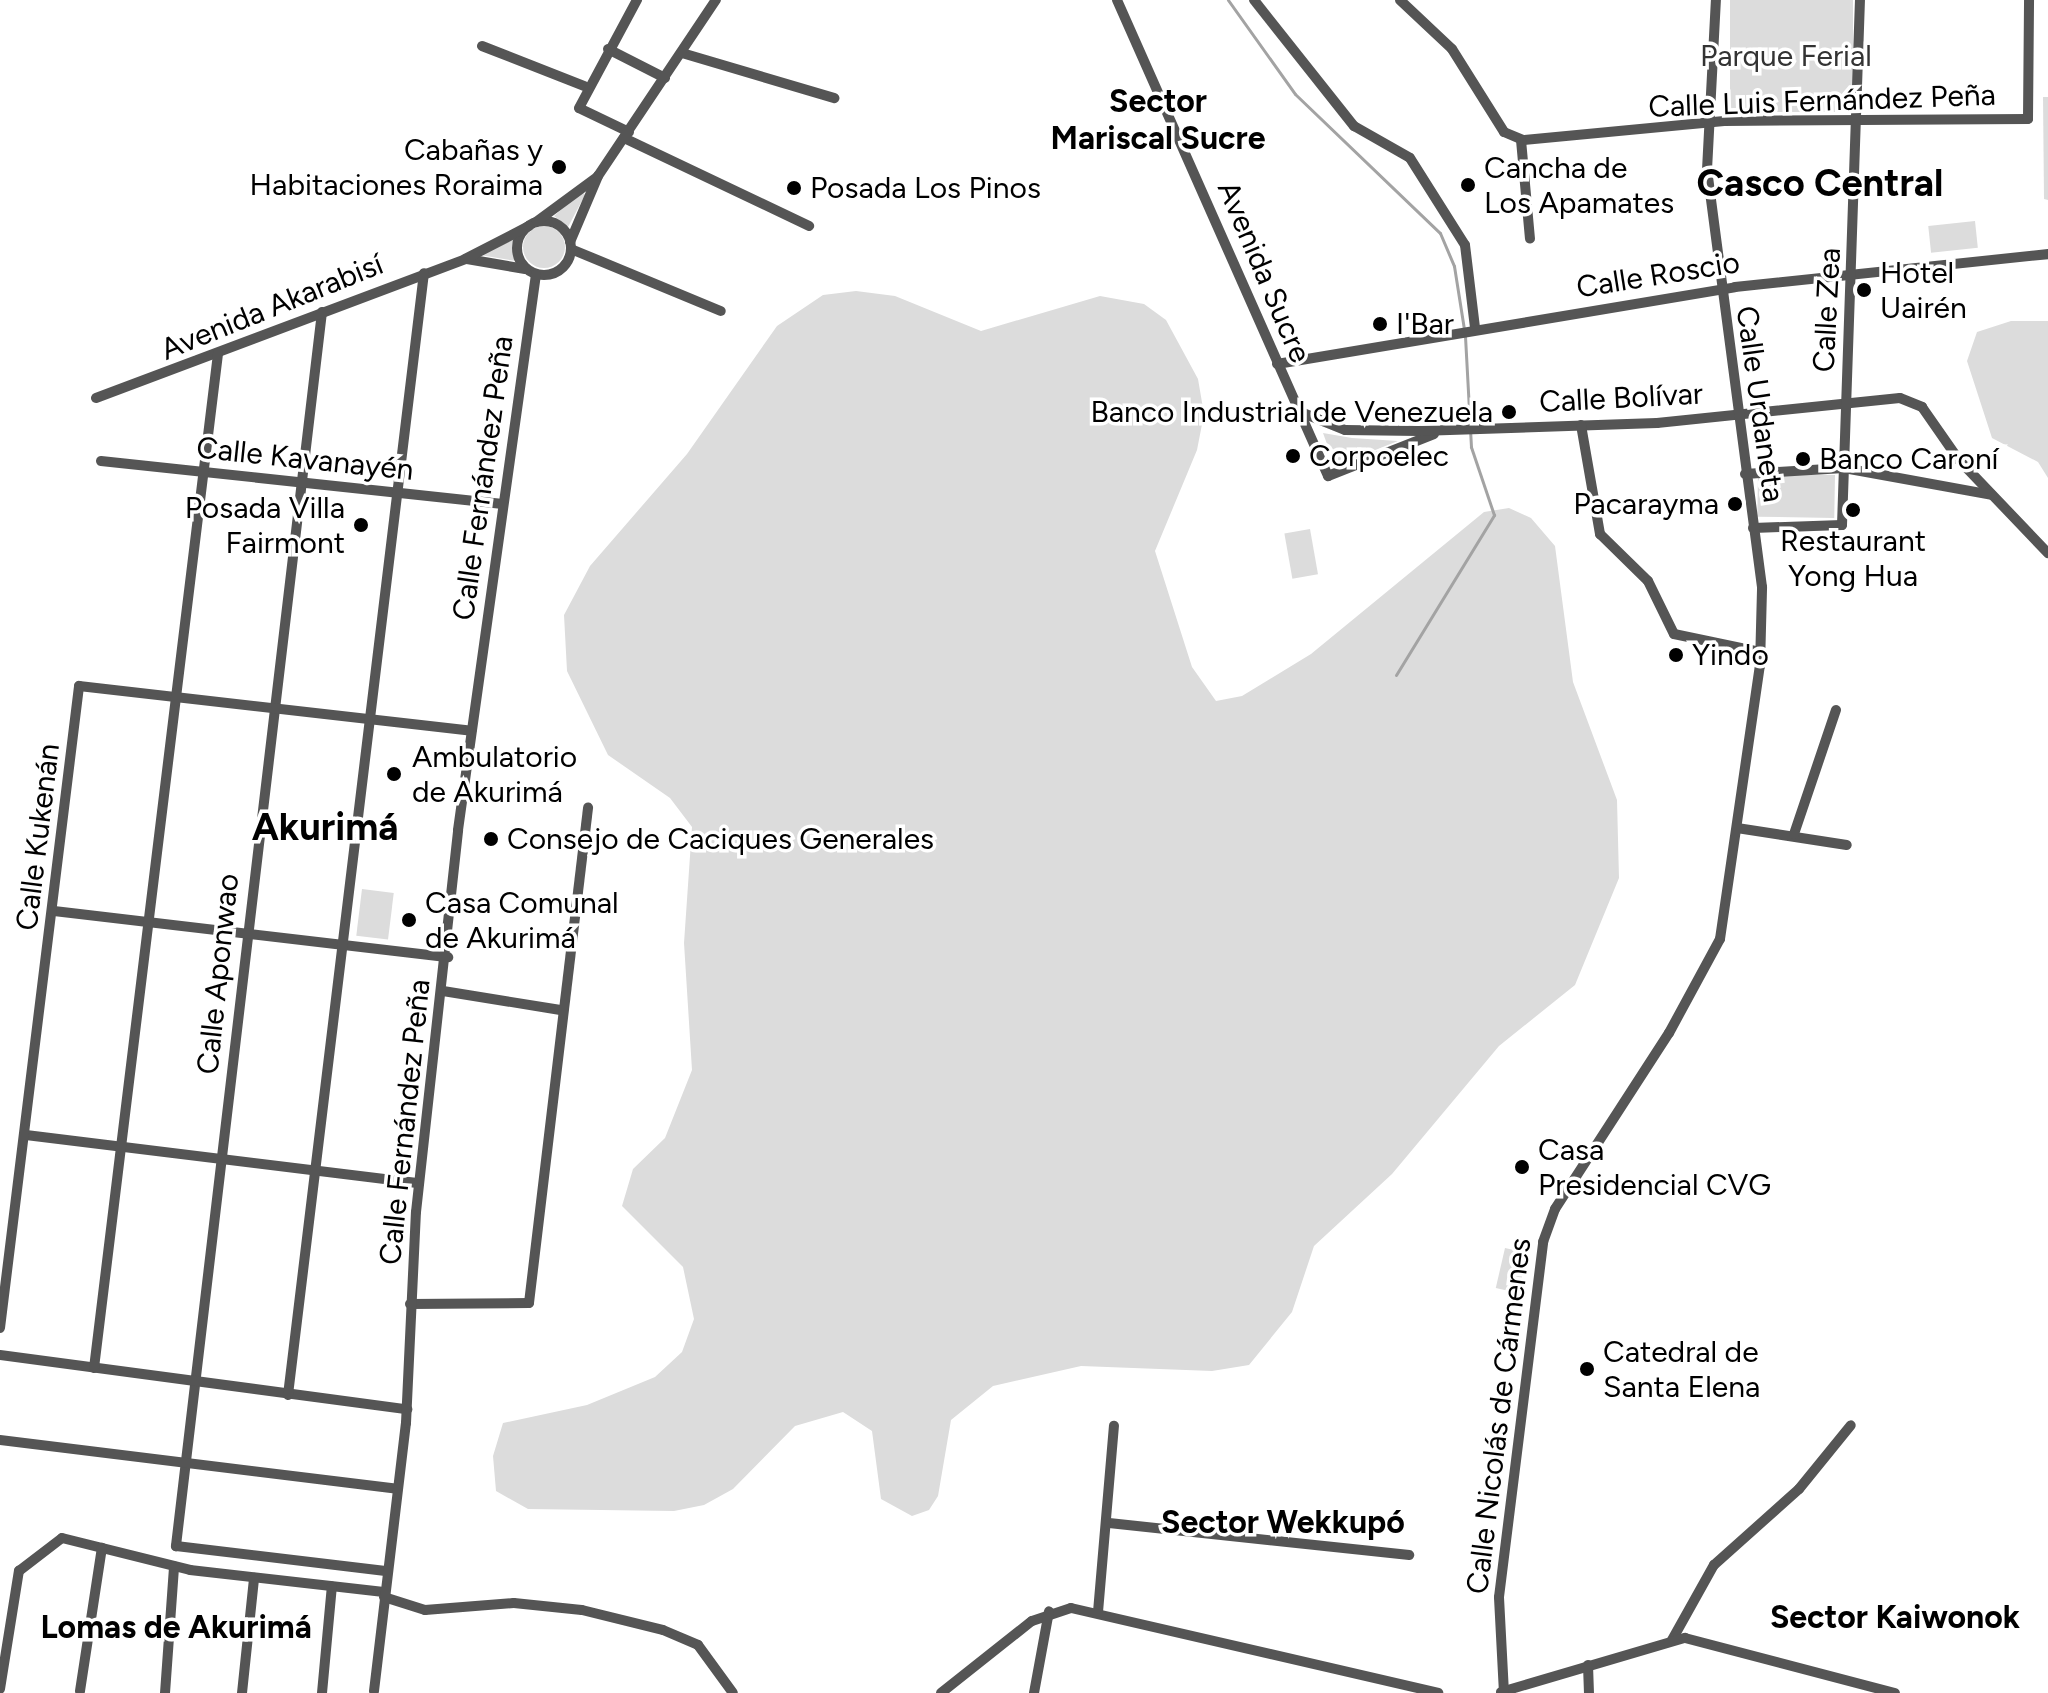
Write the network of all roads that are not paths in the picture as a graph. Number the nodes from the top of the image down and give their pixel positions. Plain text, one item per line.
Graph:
1 (637, 0) edge
2 (716, 0) edge
3 (1117, 0) edge
4 (1254, 0) edge
5 (1400, 0) edge
6 (1716, 0) edge
7 (1860, 0) edge
8 (2029, 0) edge
9 (482, 46) dead end
10 (608, 49) junction
11 (682, 53) junction
12 (665, 78) junction
13 (584, 86) junction
14 (834, 98) dead end
15 (1857, 122) junction
16 (1706, 123) junction
17 (626, 135) junction
18 (1521, 140) junction
19 (598, 176) junction
20 (532, 224) junction
21 (809, 226) dead end
22 (1530, 239) dead end
23 (570, 245) junction
24 (2048, 254) edge
25 (465, 259) junction
26 (532, 272) junction
27 (424, 273) junction
28 (1853, 275) junction
29 (1719, 289) junction
30 (721, 311) dead end
31 (322, 312) junction
32 (1467, 329) junction
33 (218, 354) junction
34 (1277, 364) junction
35 (96, 398) dead end
36 (1847, 400) junction
37 (1298, 411) junction
38 (1735, 414) junction
39 (1581, 425) junction
40 (1444, 430) junction
41 (101, 461) dead end
42 (1844, 468) junction
43 (204, 472) junction
44 (1745, 474) junction
45 (1328, 476) joint
46 (298, 482) junction
47 (397, 493) junction
48 (1992, 496) junction
49 (503, 504) junction
50 (1753, 528) junction
51 (2048, 553) edge
52 (1761, 652) junction
53 (177, 697) junction
54 (274, 708) junction
55 (1836, 710) dead end
56 (373, 720) junction
57 (471, 731) junction
58 (588, 807) dead end
59 (1737, 828) junction
60 (1794, 834) junction
61 (1847, 845) dead end
62 (54, 911) junction
63 (150, 922) junction
64 (246, 933) junction
65 (347, 944) junction
66 (448, 957) junction
67 (443, 991) junction
68 (560, 1010) junction
69 (26, 1135) junction
70 (123, 1146) junction
71 (222, 1158) junction
72 (319, 1170) junction
73 (419, 1183) junction
74 (410, 1304) junction
75 (0, 1328) edge
76 (0, 1355) edge
77 (94, 1368) junction
78 (193, 1381) junction
79 (288, 1395) junction
80 (407, 1409) junction
81 (1851, 1425) dead end
82 (1114, 1426) dead end
83 (0, 1440) edge
84 (182, 1462) junction
85 (397, 1489) junction
86 (1109, 1523) junction
87 (102, 1548) junction
88 (1409, 1555) dead end
89 (174, 1566) junction
90 (386, 1571) junction
91 (254, 1578) junction
92 (332, 1586) junction
93 (384, 1594) junction
94 (1049, 1611) junction
95 (1098, 1612) junction
96 (1672, 1640) junction
97 (1588, 1665) junction
98 (0, 1689) edge
99 (80, 1691) dead end
100 (374, 1691) dead end
101 (1502, 1692) edge
102 (165, 1693) edge
103 (242, 1693) edge
104 (322, 1693) edge
105 (733, 1693) edge
106 (941, 1693) edge
107 (1034, 1693) edge
108 (1435, 1693) edge
109 (1589, 1693) edge
110 (1895, 1693) edge

1 - 10 street
2 - 11 street, Avenida Akarabisí
3 - 34 street, Avenida Sucre
4 - 32 street
5 - 18 street
6 - 16 street, Calle Urdaneta
7 - 15 street, Calle Zea
8 - 15 street, Calle Luis Fernández Peña
9 - 13 street
10 - 12 street
10 - 13 street
11 - 12 street, Avenida Akarabisí
11 - 14 street
12 - 17 street, Avenida Akarabisí
13 - 17 street
15 - 16 street, Calle Luis Fernández Peña
15 - 28 street, Calle Zea
16 - 18 street, Calle Luis Fernández Peña
16 - 29 street, Calle Urdaneta
17 - 19 street, Avenida Akarabisí
17 - 21 street
18 - 22 street
19 - 20 street, Avenida Akarabisí
19 - 23 street, Avenida Akarabisí
20 - 23 street
20 - 25 street, Avenida Akarabisí
20 - 26 street
23 - 26 street
23 - 30 street
24 - 28 street, Calle Roscio
25 - 26 street, Avenida Akarabisí
25 - 27 street, Avenida Akarabisí
26 - 49 street, Calle Fernández Peña
27 - 31 street, Avenida Akarabisí
27 - 47 street
28 - 29 street, Calle Roscio
28 - 36 street, Calle Zea
29 - 32 street, Calle Roscio
29 - 38 street, Calle Urdaneta
31 - 33 street, Avenida Akarabisí
31 - 46 street, Calle Aponwao
32 - 34 street, Calle Roscio
33 - 35 street, Avenida Akarabisí
33 - 43 street
34 - 37 street, Avenida Sucre
36 - 38 street, Calle Bolívar
36 - 42 street, Calle Zea
36 - 48 street, Calle Bolívar
37 - 40 street, Calle Bolívar
37 - 45 street, Avenida Sucre
38 - 39 street, Calle Bolívar
38 - 44 street, Calle Urdaneta
39 - 40 street, Calle Bolívar
39 - 52 street
40 - 45 street, Calle Bolívar
41 - 43 street, Calle Kavanayén
42 - 44 street
42 - 48 street
42 - 50 street, Calle Zea
43 - 46 street, Calle Kavanayén
43 - 53 street
44 - 50 street, Calle Urdaneta
46 - 47 street, Calle Kavanayén
46 - 54 street, Calle Aponwao
47 - 49 street, Calle Kavanayén
47 - 56 street
48 - 51 street, Calle Bolívar
49 - 57 street, Calle Fernández Peña
50 - 52 street, Calle Nicolás de Cármenes
52 - 59 street, Calle Nicolás de Cármenes
53 - 54 street
53 - 62 street, Calle Kukenán
53 - 63 street
54 - 56 street
54 - 64 street, Calle Aponwao
55 - 60 street
56 - 57 street
56 - 65 street
57 - 66 street, Calle Fernández Peña
58 - 68 street
59 - 60 street
59 - 101 street, Calle Nicolás de Cármenes
60 - 61 street
62 - 63 street
62 - 69 street, Calle Kukenán
63 - 64 street
63 - 70 street
64 - 65 street
64 - 71 street, Calle Aponwao
65 - 66 street
65 - 72 street
66 - 67 street, Calle Fernández Peña
67 - 68 street
67 - 73 street, Calle Fernández Peña
68 - 74 street
69 - 70 street
69 - 75 street, Calle Kukenán
70 - 71 street
70 - 77 street
71 - 72 street
71 - 78 street, Calle Aponwao
72 - 73 street
72 - 79 street
73 - 74 street, Calle Fernández Peña
74 - 80 street, Calle Fernández Peña
76 - 77 street
77 - 78 street
78 - 79 street
78 - 84 street, Calle Aponwao
79 - 80 street
80 - 85 street, Calle Fernández Peña
81 - 96 street
82 - 86 street
83 - 84 street
84 - 85 street
84 - 90 street, Calle Aponwao
85 - 90 street, Calle Fernández Peña
86 - 88 street
86 - 95 street
87 - 89 street
87 - 98 street
87 - 99 street
89 - 91 street
89 - 102 street
90 - 93 street, Calle Fernández Peña
91 - 92 street
91 - 103 street
92 - 93 street
92 - 104 street
93 - 100 street, Calle Fernández Peña
93 - 105 street
94 - 95 street
94 - 106 street
94 - 107 street
95 - 108 street
96 - 97 street
96 - 110 street
97 - 101 street
97 - 109 street

